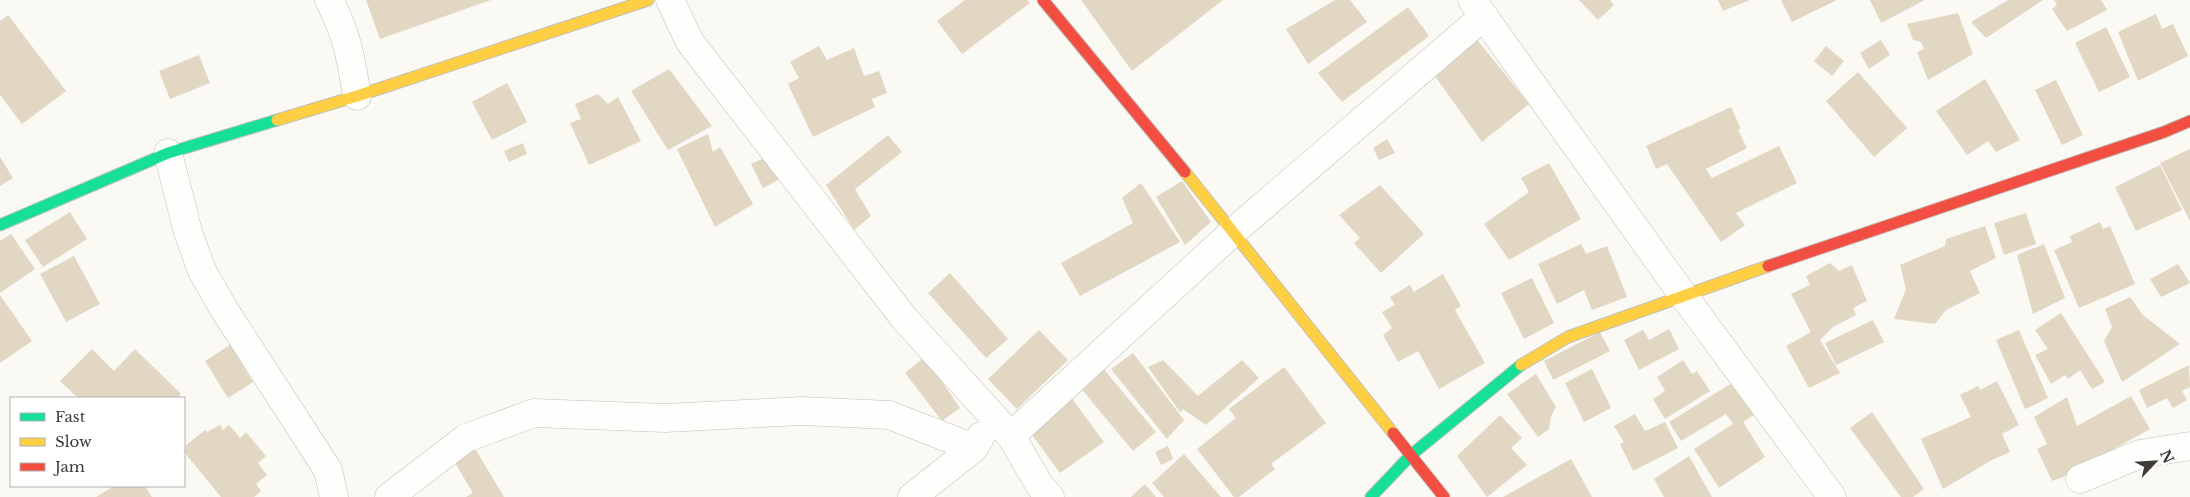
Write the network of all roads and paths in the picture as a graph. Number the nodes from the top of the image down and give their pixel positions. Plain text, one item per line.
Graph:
1 (330, 0) edge
2 (648, 0) edge
3 (670, 0) edge
4 (1043, 0) edge
5 (1478, 8) edge
6 (357, 96) junction
7 (2190, 120) edge
8 (168, 153) junction
9 (0, 225) edge
10 (1234, 230) junction
11 (1683, 295) junction
12 (1001, 427) junction
13 (2190, 446) edge
14 (974, 448) junction
15 (1411, 455) junction
16 (2080, 479) dead end
17 (334, 497) edge
18 (390, 497) edge
19 (912, 497) edge
20 (1050, 497) edge
21 (1371, 497) edge
22 (1444, 497) edge
23 (1832, 497) edge

1 - 6 street
2 - 6 street
3 - 12 street
4 - 10 street
5 - 10 street
5 - 11 street
6 - 8 street
7 - 11 street
8 - 9 street
8 - 17 street
10 - 12 street
10 - 15 street
11 - 15 street
11 - 23 street
12 - 14 street
12 - 20 street
13 - 16 street
14 - 18 street
14 - 19 street
15 - 21 street
15 - 22 street

